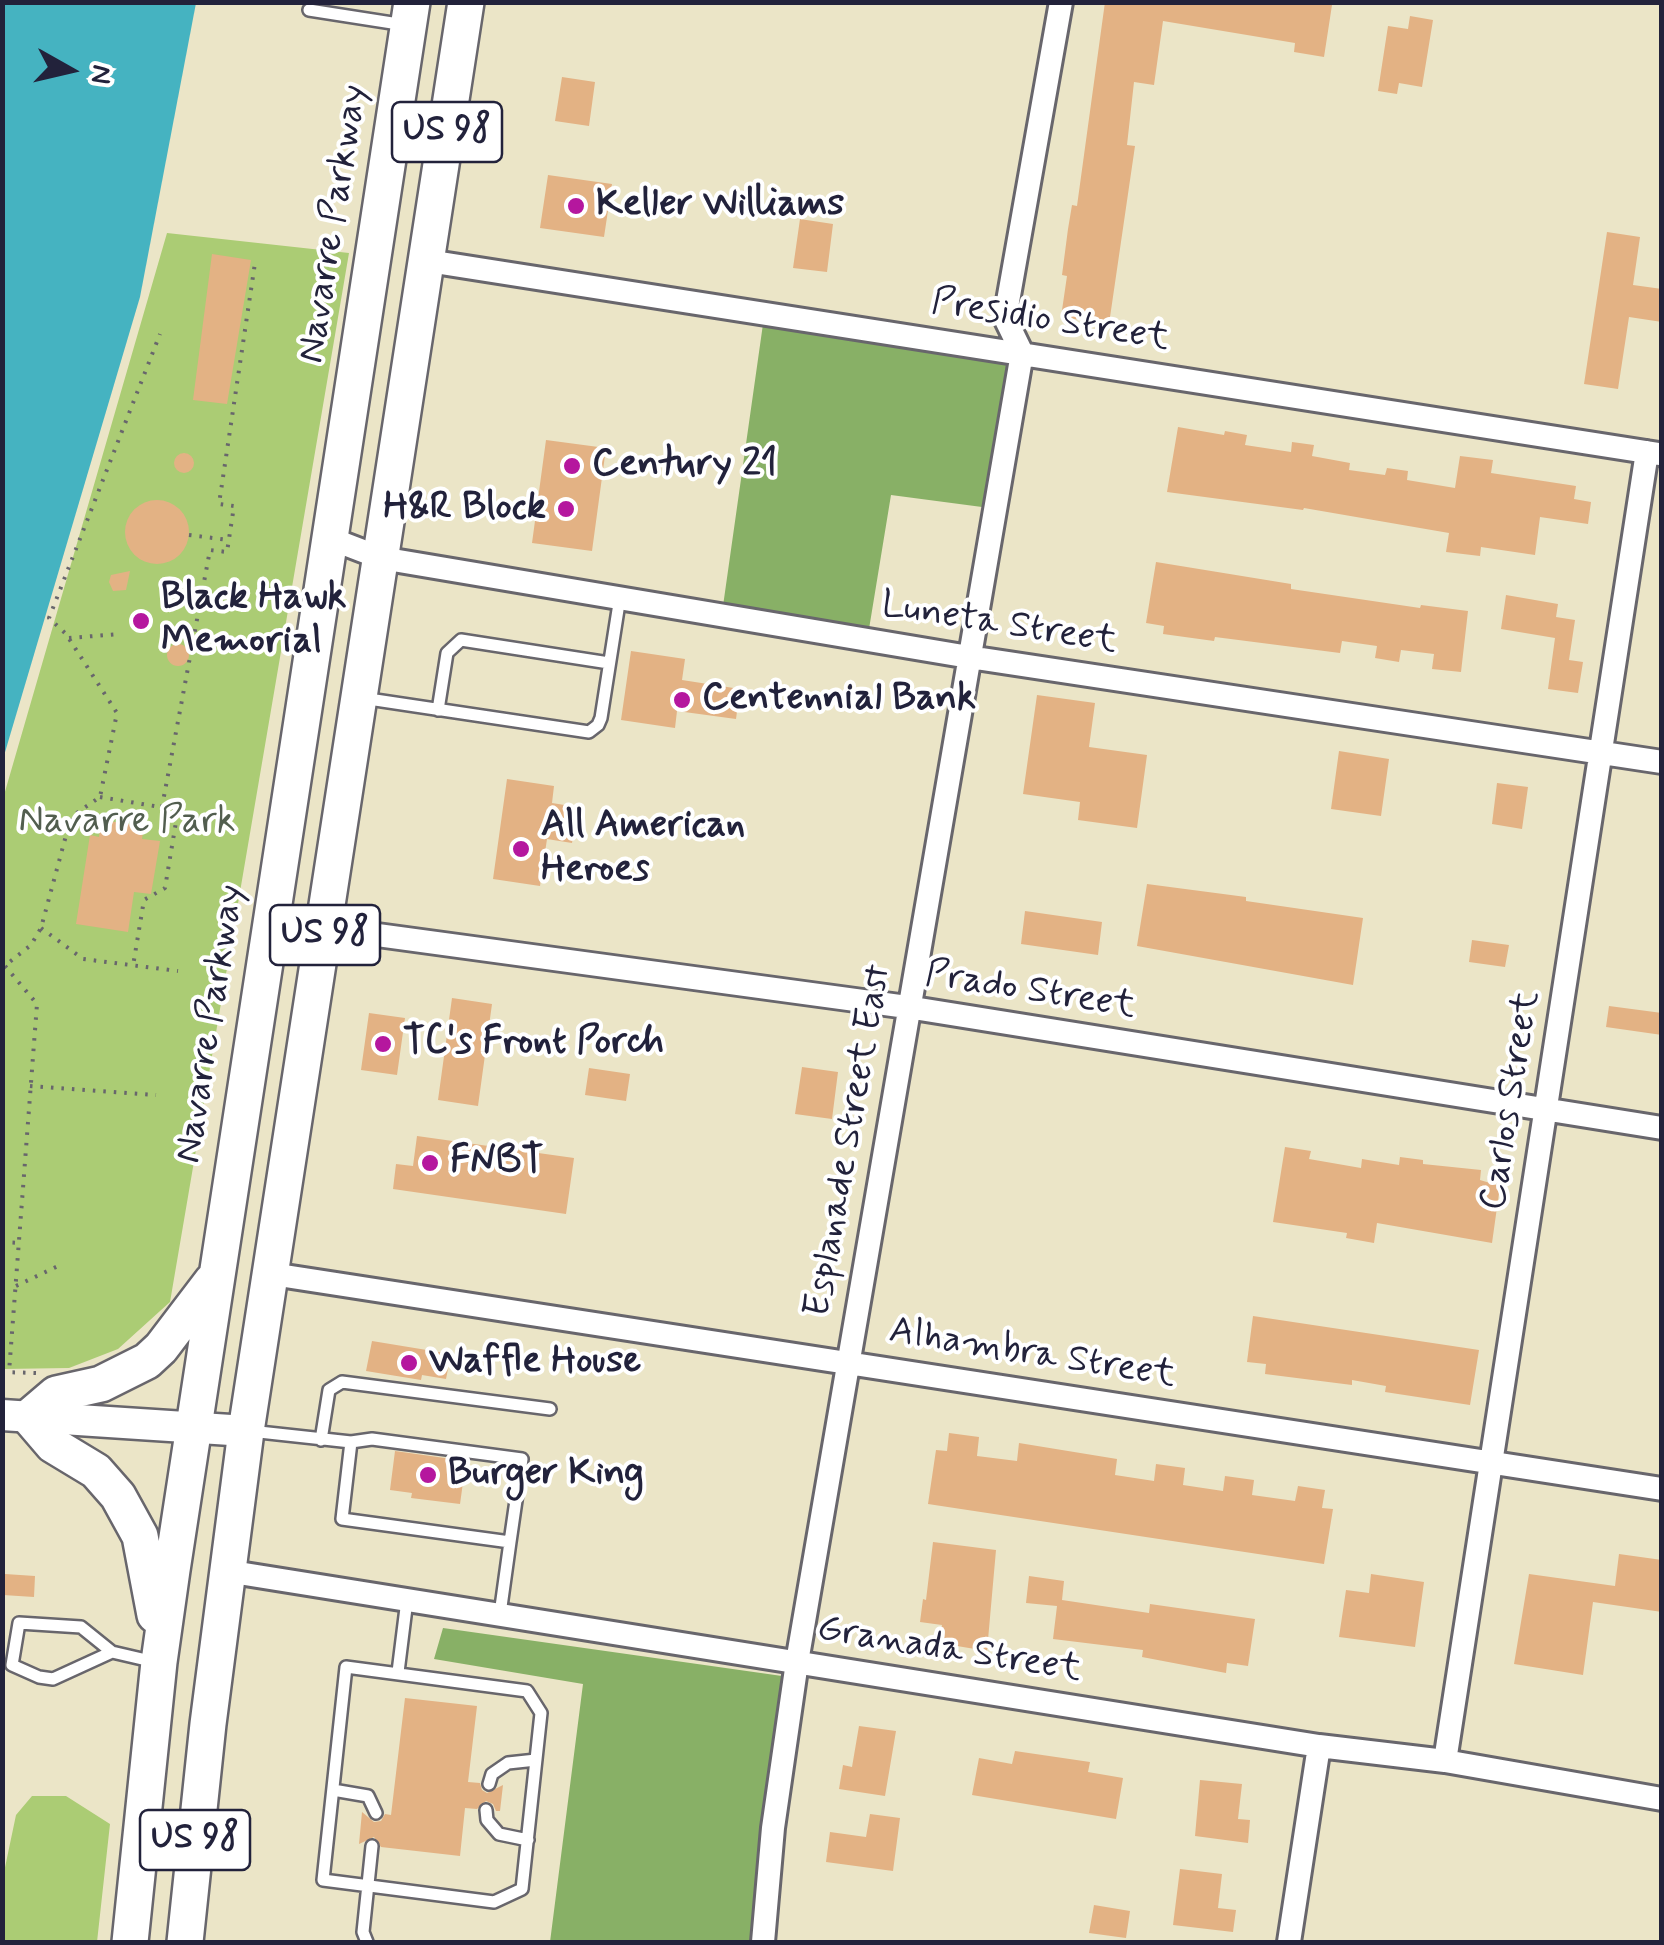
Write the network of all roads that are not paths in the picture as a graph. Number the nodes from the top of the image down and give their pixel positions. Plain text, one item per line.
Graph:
1 (1061, 2) edge
2 (471, 4) edge
3 (309, 10) dead end
4 (410, 14) edge
5 (428, 261) junction
6 (1022, 353) junction
7 (1654, 453) edge
8 (330, 538) junction
9 (381, 558) junction
10 (620, 597) junction
11 (969, 656) junction
12 (610, 663) junction
13 (360, 698) junction
14 (438, 710) junction
15 (1600, 753) junction
16 (1662, 762) edge
17 (326, 928) junction
18 (908, 1007) junction
19 (1546, 1110) junction
20 (1662, 1128) edge
21 (272, 1274) junction
22 (216, 1276) junction
23 (848, 1362) junction
24 (550, 1408) dead end
25 (16, 1416) edge
26 (193, 1429) junction
27 (246, 1431) junction
28 (321, 1440) junction
29 (350, 1442) junction
30 (1492, 1460) junction
31 (1662, 1489) edge
32 (510, 1542) junction
33 (226, 1571) junction
34 (407, 1600) junction
35 (500, 1614) junction
36 (112, 1652) junction
37 (160, 1653) junction
38 (798, 1662) junction
39 (398, 1672) junction
40 (1319, 1746) junction
41 (536, 1760) junction
42 (1445, 1761) junction
43 (489, 1784) dead end
44 (333, 1790) junction
45 (1662, 1798) edge
46 (486, 1810) dead end
47 (376, 1814) dead end
48 (528, 1840) junction
49 (372, 1846) dead end
50 (367, 1886) junction
51 (130, 1942) edge
52 (185, 1942) edge
53 (367, 1942) edge
54 (763, 1942) edge
55 (1289, 1942) edge

1 - 6 street
2 - 5 highway
3 - 4 lane
4 - 8 highway, Navarre Parkway / US 98
5 - 6 street, Presidio Street
5 - 9 highway, US 98
6 - 7 street, Presidio Street
6 - 11 street, Esplanade Street East
7 - 15 street, Carlos Street
8 - 9 street, Luneta Street
8 - 22 highway, Navarre Parkway / US 98
9 - 10 street, Luneta Street
9 - 13 highway, US 98
10 - 11 street, Luneta Street
10 - 12 lane
11 - 15 street, Luneta Street
11 - 18 street, Esplanade Street East
12 - 14 lane
12 - 14 lane
13 - 14 lane
13 - 17 highway, US 98
15 - 16 street, Luneta Street
15 - 19 street, Carlos Street
17 - 18 street, Prado Street
17 - 21 highway, US 98
18 - 19 street, Prado Street
18 - 23 street, Esplanade Street East
19 - 20 street, Prado Street
19 - 30 street, Carlos Street
21 - 23 street, Alhambra Street
21 - 27 highway, US 98
22 - 25 highway
22 - 26 highway, Navarre Parkway / US 98
23 - 30 street, Alhambra Street
23 - 38 street, Esplanade Street East
24 - 28 lane
25 - 26 main road
25 - 37 highway
26 - 27 main road
26 - 37 highway, Navarre Parkway / US 98
27 - 28 lane
27 - 33 highway, US 98
28 - 29 lane
29 - 32 lane
29 - 32 lane
30 - 31 street, Alhambra Street
30 - 42 street, Carlos Street
32 - 35 lane
33 - 34 street, Granada Street
33 - 52 highway, US 98
34 - 35 street, Granada Street
34 - 39 lane
35 - 38 street, Granada Street
36 - 36 lane
36 - 37 lane
37 - 51 highway, Navarre Parkway / US 98
38 - 40 street, Granada Street
38 - 54 street, Esplanade Street East
39 - 41 lane
39 - 44 lane
40 - 42 street, Granada Street
40 - 55 street
41 - 43 lane
41 - 48 lane
42 - 45 street, Granada Street
44 - 47 lane
44 - 50 lane
46 - 48 lane
48 - 50 lane
49 - 50 lane
50 - 53 lane

